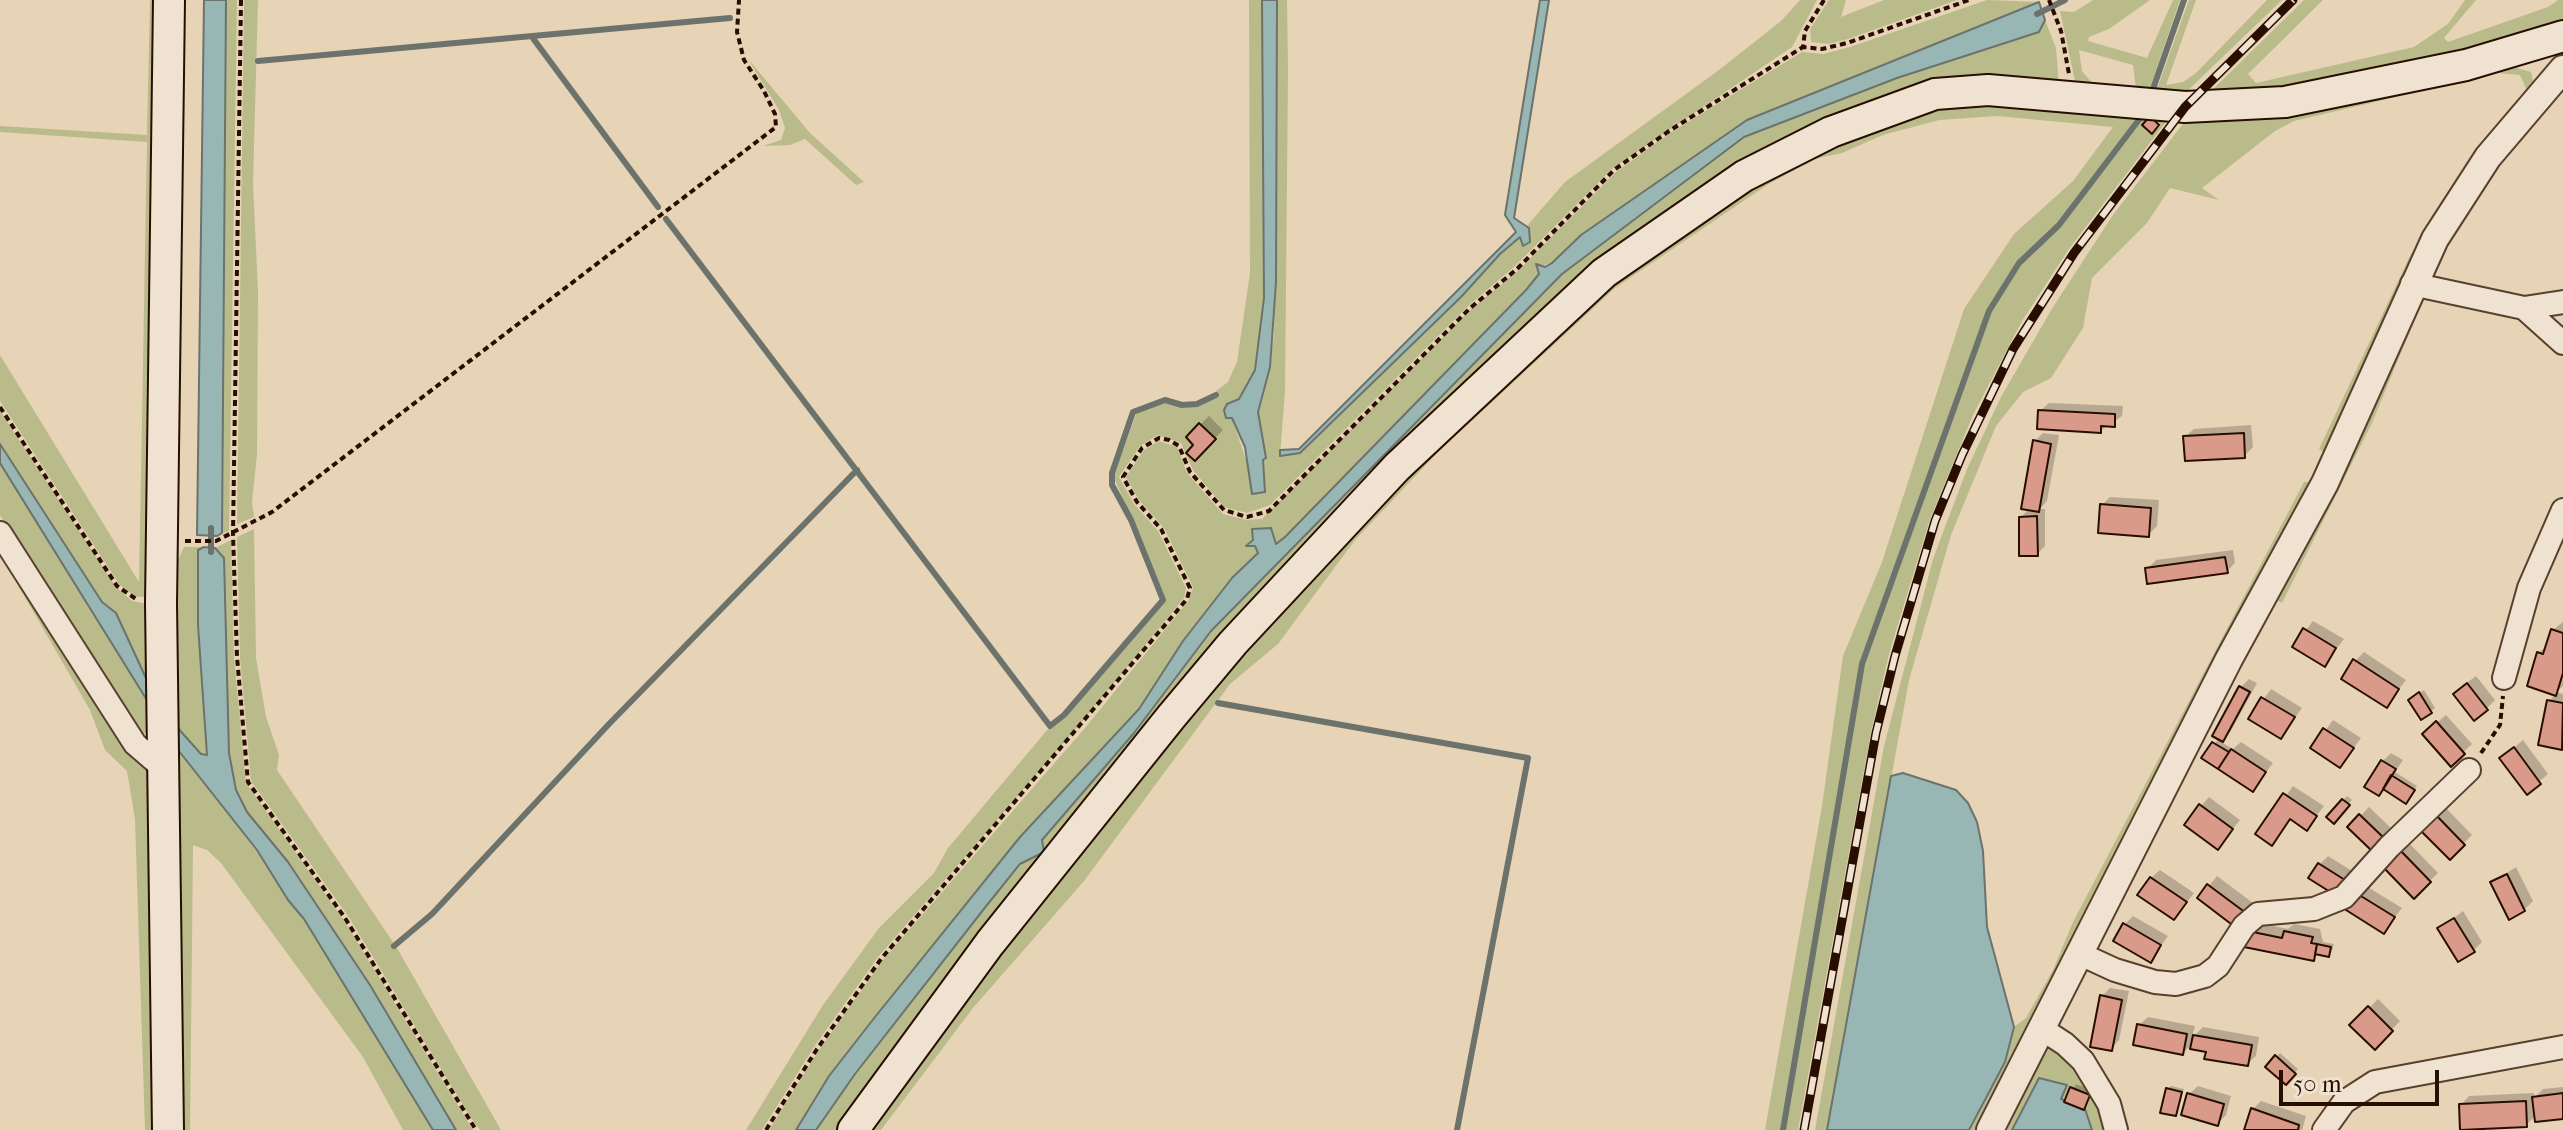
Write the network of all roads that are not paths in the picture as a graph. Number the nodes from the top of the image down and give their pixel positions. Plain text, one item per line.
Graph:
1 (169, 0) edge
2 (2563, 36) edge
3 (2563, 69) edge
4 (2412, 284) junction
5 (2563, 302) edge
6 (2524, 308) junction
7 (2563, 343) edge
8 (2563, 510) edge
9 (0, 533) edge
10 (2504, 678) road end
11 (164, 756) junction
12 (2469, 770) road end
13 (2078, 953) junction
14 (2042, 1029) junction
15 (2563, 1047) edge
16 (168, 1130) edge
17 (853, 1130) edge
18 (1990, 1130) edge
19 (2116, 1130) edge
20 (2324, 1130) edge

1 - 11 main road
2 - 17 main road
3 - 4 street
4 - 6 street
4 - 13 street
5 - 6 street
6 - 7 street
8 - 10 street
9 - 11 street
11 - 16 main road
12 - 13 street
13 - 14 street
14 - 18 street
14 - 19 street
15 - 20 street

